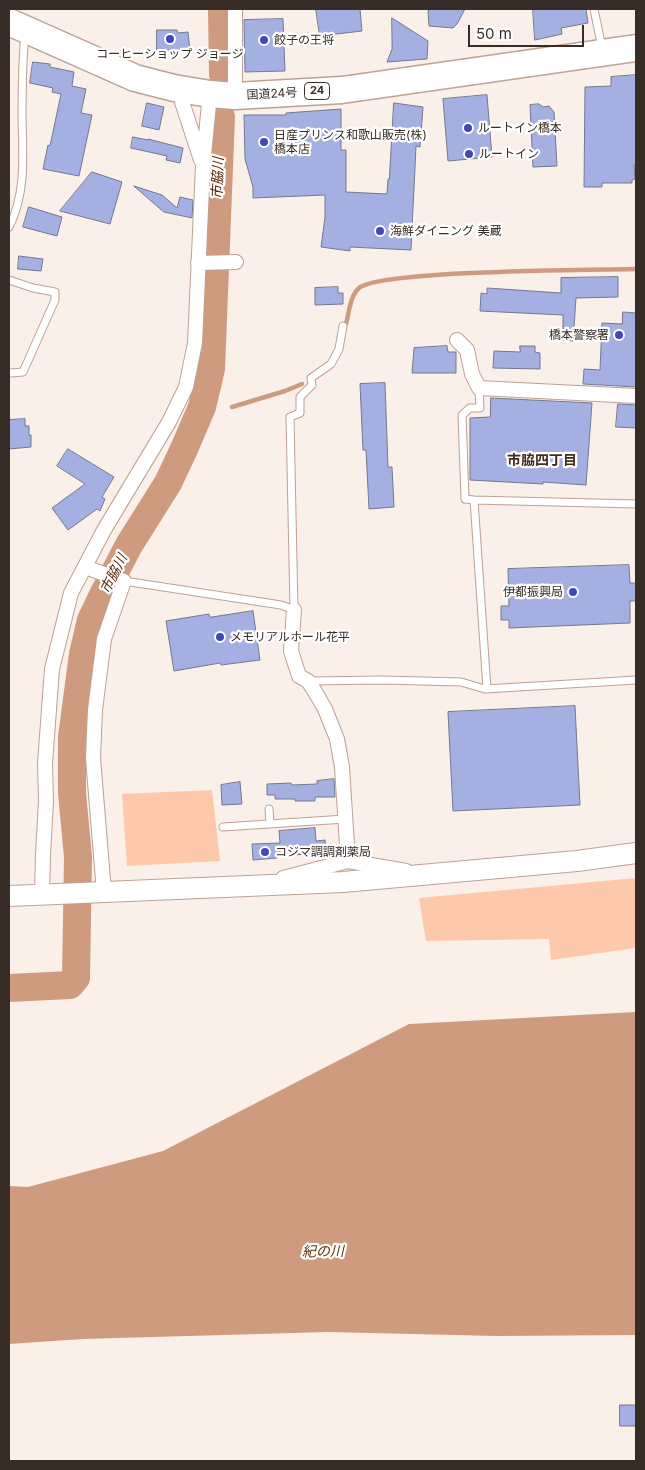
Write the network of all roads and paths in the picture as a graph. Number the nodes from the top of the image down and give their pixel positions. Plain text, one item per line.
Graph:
1 (235, 9) edge
2 (594, 9) edge
3 (17, 26) edge
4 (636, 48) edge
5 (603, 53) junction
6 (222, 95) junction
7 (182, 102) dead end
8 (203, 165) junction
9 (9, 227) edge
10 (236, 262) dead end
11 (198, 263) junction
12 (9, 280) edge
13 (342, 326) dead end
14 (457, 340) dead end
15 (9, 372) edge
16 (479, 388) junction
17 (636, 396) edge
18 (474, 500) junction
19 (636, 504) edge
20 (85, 567) junction
21 (124, 581) junction
22 (294, 610) junction
23 (636, 680) edge
24 (308, 681) junction
25 (487, 689) junction
26 (269, 809) dead end
27 (344, 819) junction
28 (270, 824) junction
29 (223, 827) dead end
30 (636, 853) edge
31 (348, 861) junction
32 (424, 875) junction
33 (255, 885) junction
34 (104, 892) junction
35 (42, 894) junction
36 (9, 896) edge

1 - 6 street
2 - 5 lane
3 - 6 highway, 国道24号 / 24
3 - 9 lane
4 - 5 highway, 国道24号 / 24
5 - 6 highway, 国道24号 / 24
6 - 8 street
7 - 8 street
8 - 11 street
10 - 11 street
11 - 20 street
12 - 15 lane
13 - 22 lane
14 - 16 street
16 - 17 street
16 - 18 lane
18 - 19 lane
18 - 25 lane
20 - 21 street
20 - 35 street
21 - 22 lane
21 - 34 street
22 - 24 street
23 - 25 lane
24 - 25 lane
24 - 27 street
26 - 28 lane
27 - 28 lane
27 - 31 street
28 - 29 lane
30 - 32 street
31 - 32 street
31 - 33 street
32 - 33 street
33 - 34 street
34 - 35 street
35 - 36 street

